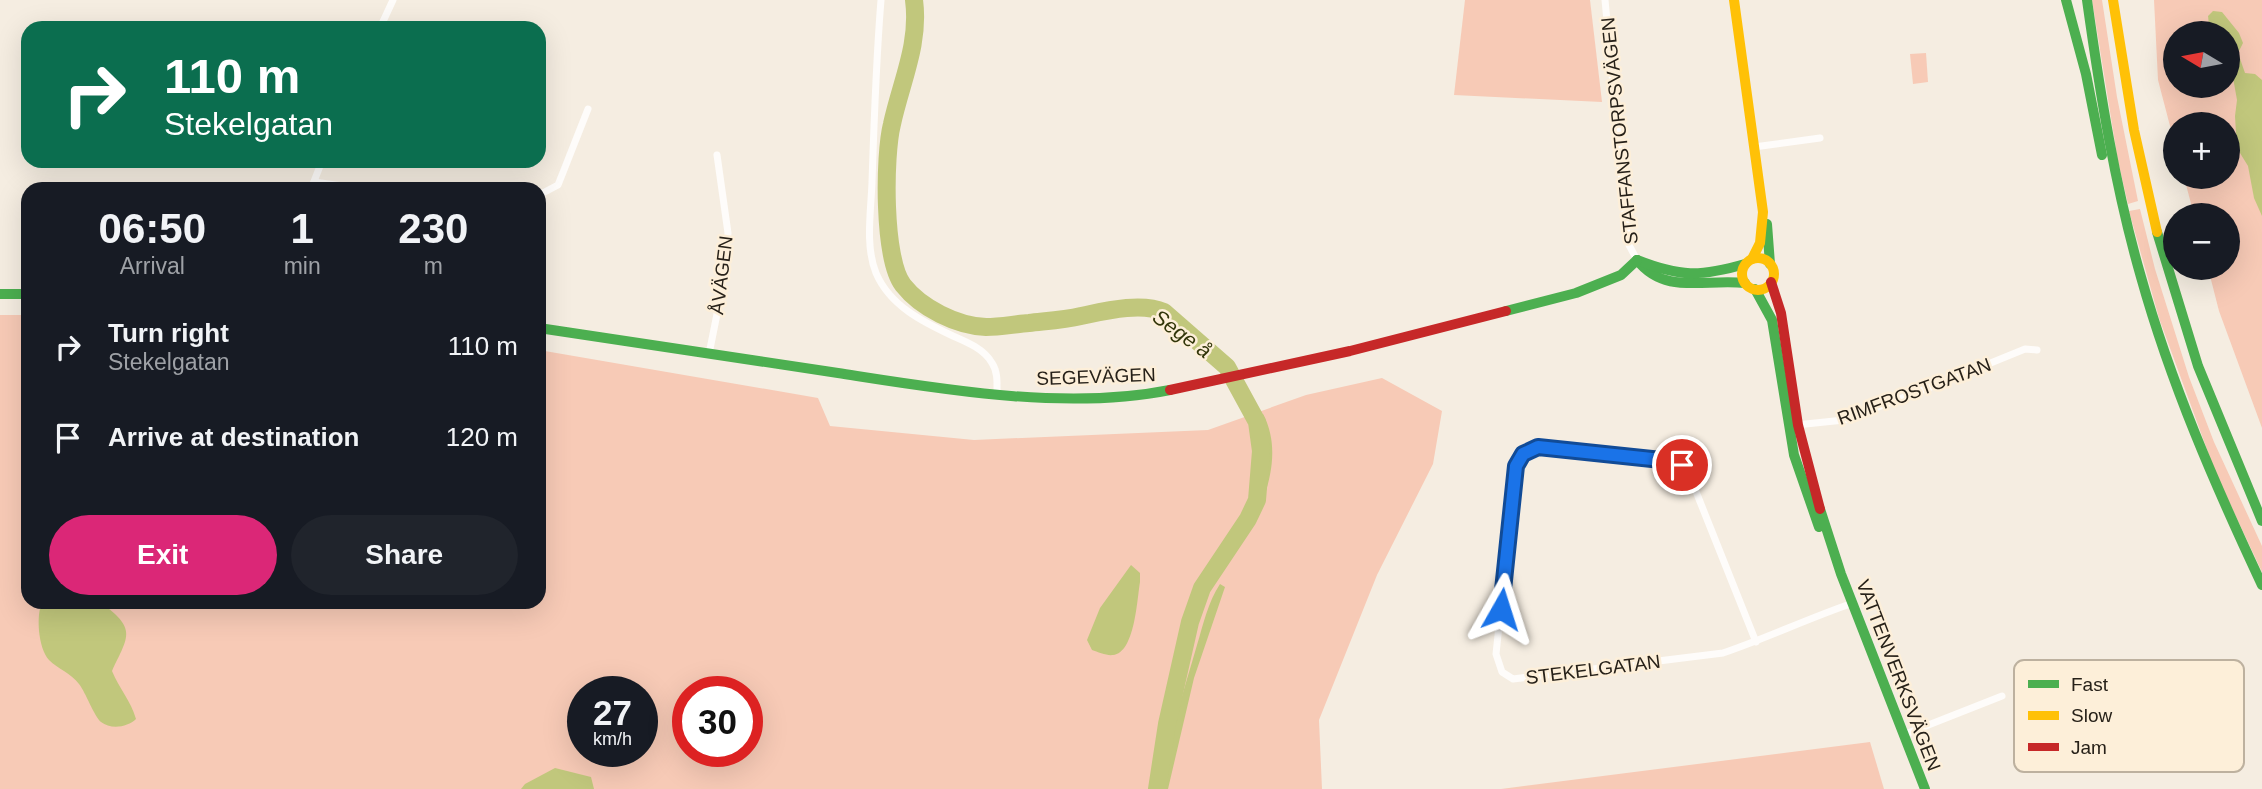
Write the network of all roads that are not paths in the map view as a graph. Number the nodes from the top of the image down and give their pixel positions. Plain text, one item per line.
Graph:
1 (393, 0) edge
2 (881, 0) edge
3 (1605, 0) edge
4 (1734, 0) edge
5 (2066, 0) edge
6 (2087, 0) edge
7 (2113, 0) edge
8 (2123, 0) edge
9 (383, 21) edge
10 (588, 109) dead end
11 (2132, 116) junction
12 (1820, 138) dead end
13 (1754, 147) junction
14 (718, 155) dead end
15 (546, 191) edge
16 (1763, 212) junction
17 (1637, 260) junction
18 (1749, 261) junction
19 (1770, 264) junction
20 (2142, 280) junction
21 (1771, 282) junction
22 (1750, 286) junction
23 (0, 294) edge
24 (21, 294) edge
25 (546, 329) edge
26 (2037, 350) dead end
27 (709, 354) junction
28 (997, 394) junction
29 (1793, 426) junction
30 (2262, 521) edge
31 (2262, 584) edge
32 (1853, 603) junction
33 (1756, 642) junction
34 (2002, 696) dead end
35 (1903, 735) junction
36 (1925, 789) edge

1 - 9 street
2 - 28 street
3 - 17 street, STAFFANSTORPSVÄGEN
4 - 13 main road
5 - 20 main road
6 - 20 main road
7 - 11 main road
8 - 11 main road
10 - 15 street
11 - 30 main road
12 - 13 street
13 - 16 main road
14 - 27 street, ÅVÄGEN
16 - 18 main road
16 - 19 main road
17 - 18 main road
17 - 22 main road
17 - 28 main road, SEGEVÄGEN
18 - 19 main road
18 - 22 main road
19 - 21 main road
20 - 31 main road
21 - 22 main road
21 - 29 main road, VATTENVERKSVÄGEN
22 - 29 main road, VATTENVERKSVÄGEN
23 - 24 main road
25 - 27 main road, SEGEVÄGEN
26 - 29 street, RIMFROSTGATAN
27 - 28 main road, SEGEVÄGEN
29 - 32 main road, VATTENVERKSVÄGEN
32 - 33 street, STEKELGATAN
32 - 35 main road, VATTENVERKSVÄGEN
33 - 33 street, STEKELGATAN
34 - 35 street
35 - 36 main road, VATTENVERKSVÄGEN

